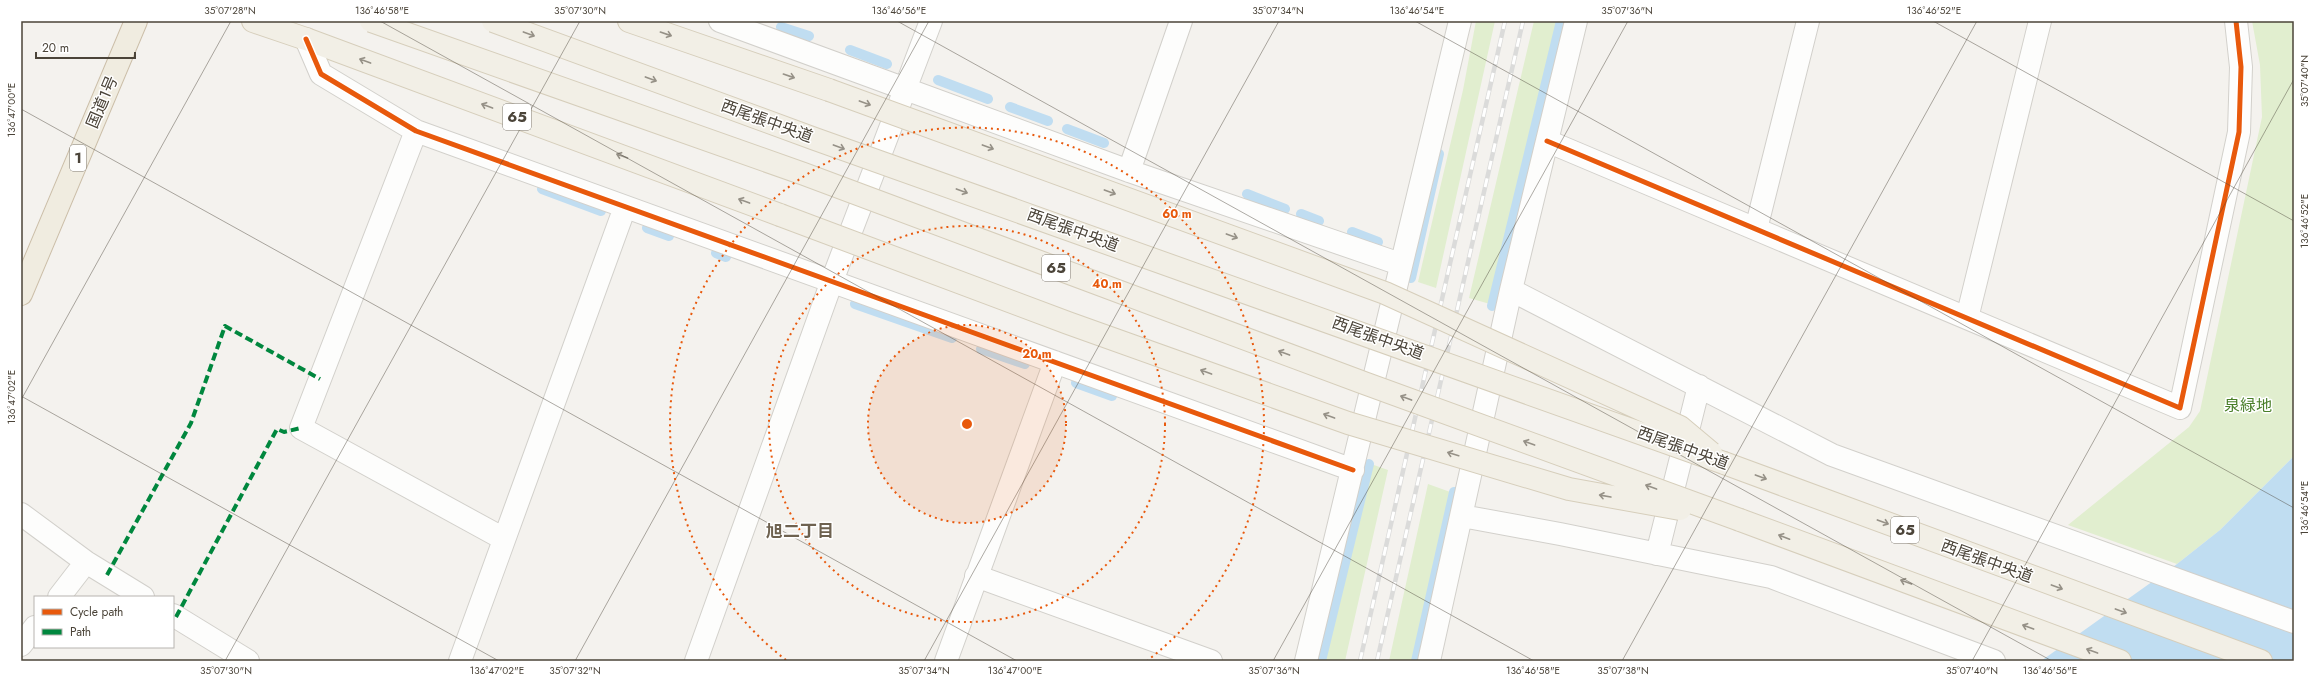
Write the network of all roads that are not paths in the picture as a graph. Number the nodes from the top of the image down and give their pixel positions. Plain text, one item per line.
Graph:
1 (136, 21) edge
2 (253, 21) edge
3 (371, 21) edge
4 (493, 21) edge
5 (629, 21) edge
6 (720, 21) edge
7 (931, 21) edge
8 (1181, 21) edge
9 (1460, 21) edge
10 (1576, 21) edge
11 (1808, 21) edge
12 (2040, 21) edge
13 (2236, 21) edge
14 (306, 39) junction
15 (906, 89) junction
16 (416, 131) junction
17 (1547, 141) junction
18 (1129, 171) junction
19 (625, 207) junction
20 (1756, 229) junction
21 (1400, 264) junction
22 (832, 281) junction
23 (1511, 290) junction
24 (21, 294) edge
25 (1967, 318) junction
26 (1054, 362) junction
27 (1699, 386) junction
28 (1724, 463) junction
29 (1353, 470) junction
30 (21, 514) edge
31 (1462, 516) junction
32 (1740, 520) junction
33 (504, 538) junction
34 (1657, 554) junction
35 (86, 562) junction
36 (976, 576) junction
37 (60, 596) edge
38 (141, 596) edge
39 (174, 616) edge
40 (2294, 622) edge
41 (34, 628) edge
42 (21, 645) edge
43 (1434, 660) edge
44 (248, 661) edge
45 (460, 661) edge
46 (696, 661) edge
47 (946, 661) edge
48 (1211, 661) edge
49 (1306, 661) edge
50 (1994, 661) edge
51 (2120, 661) edge
52 (2261, 661) edge

1 - 24 highway, 国道1号 / 1
2 - 14 main road, 65
32 -> 3 main road, 65, bridge
4 -> 28 main road, 西尾張中央道 / 65, bridge
5 -> 28 main road, 65, bridge
6 - 15 street
7 - 15 street
8 - 18 street
9 - 21 street
10 - 17 street
11 - 20 street
12 - 25 street
13 - 25 street
14 - 16 street
32 -> 14 main road, 65, bridge
15 - 18 street
15 - 22 street
16 - 19 street
16 - 33 street
17 - 20 street
17 - 23 street
18 - 21 street
19 - 22 street
19 - 33 street
20 - 25 street
21 - 29 street
22 - 26 street
22 - 46 street
23 - 27 street
23 - 31 street
26 - 29 street
26 - 36 street
27 - 34 street
27 - 40 street
28 -> 52 main road, 西尾張中央道 / 65
29 - 49 street
30 - 35 street
31 - 34 street
31 - 43 street
51 -> 32 main road, 65
33 - 45 street
34 - 50 street
35 - 37 street
35 - 38 street
36 - 47 street
36 - 48 street
39 - 44 street
41 - 42 street

